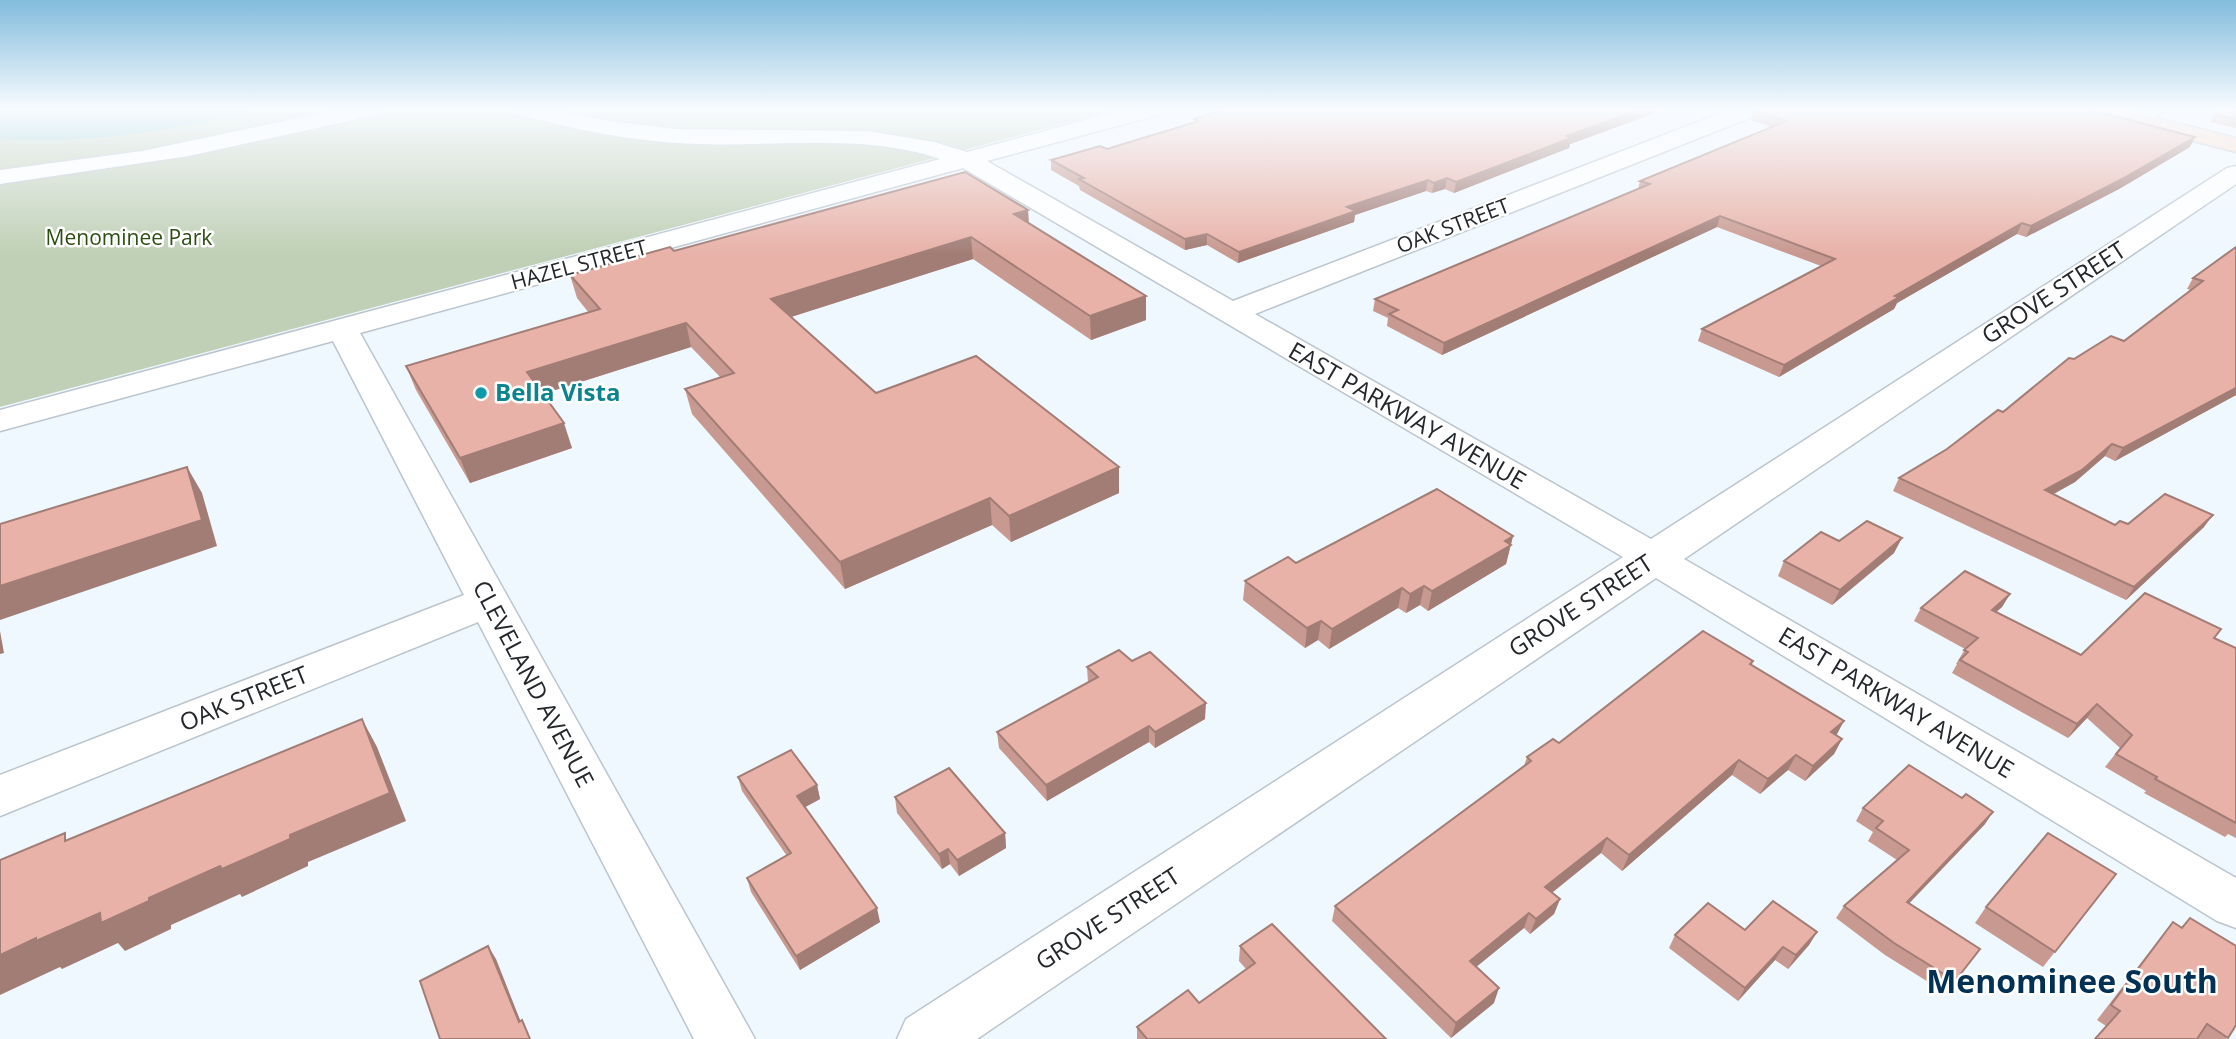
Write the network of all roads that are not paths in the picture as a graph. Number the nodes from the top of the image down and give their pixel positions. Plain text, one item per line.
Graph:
1 (153, 156) edge
2 (958, 156) edge
3 (980, 156) edge
4 (1630, 156) edge
5 (967, 160) junction
6 (2236, 173) edge
7 (0, 177) edge
8 (1230, 313) junction
9 (342, 329) junction
10 (0, 421) edge
11 (1653, 558) junction
12 (487, 602) junction
13 (0, 796) edge
14 (2236, 905) edge
15 (725, 1039) edge
16 (927, 1039) edge

1 - 7 street
2 - 5 street, EAST PARKWAY AVENUE
3 - 5 street, HAZEL STREET
4 - 8 street, OAK STREET
5 - 8 street, EAST PARKWAY AVENUE
5 - 9 street, HAZEL STREET
6 - 11 street, GROVE STREET
8 - 11 street, EAST PARKWAY AVENUE
9 - 10 street, HAZEL STREET
9 - 12 street, CLEVELAND AVENUE
11 - 14 street, EAST PARKWAY AVENUE
11 - 16 street, GROVE STREET
12 - 13 street, OAK STREET
12 - 15 street, CLEVELAND AVENUE

